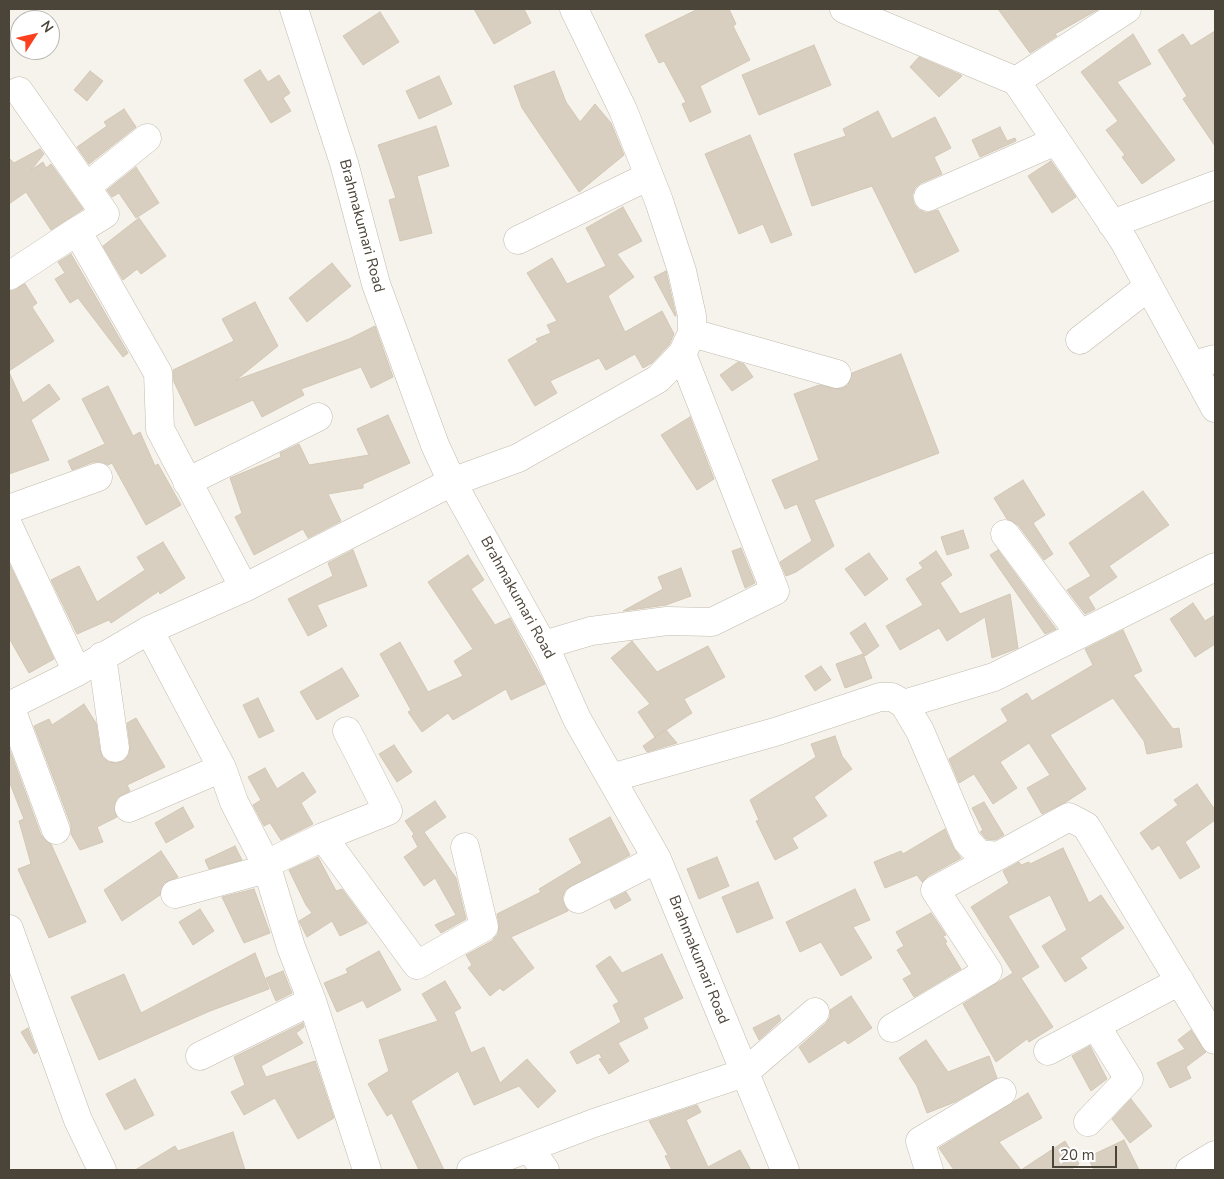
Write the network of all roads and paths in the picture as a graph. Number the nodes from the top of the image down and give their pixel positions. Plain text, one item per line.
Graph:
1 (294, 9) edge
2 (574, 9) edge
3 (844, 9) edge
4 (1127, 9) edge
5 (1016, 81) junction
6 (19, 91) dead end
7 (147, 138) dead end
8 (1056, 141) junction
9 (649, 176) junction
10 (1215, 185) edge
11 (86, 187) junction
12 (928, 197) dead end
13 (1112, 224) junction
14 (77, 231) junction
15 (518, 240) dead end
16 (9, 276) edge
17 (1148, 287) junction
18 (1080, 340) dead end
19 (687, 343) junction
20 (1204, 362) edge
21 (837, 374) dead end
22 (1215, 408) edge
23 (318, 417) dead end
24 (98, 477) dead end
25 (187, 482) junction
26 (452, 482) junction
27 (9, 509) edge
28 (9, 527) edge
29 (1005, 534) dead end
30 (1215, 567) edge
31 (244, 588) junction
32 (149, 630) junction
33 (1080, 634) junction
34 (544, 645) junction
35 (102, 656) junction
36 (77, 672) junction
37 (904, 704) junction
38 (9, 706) edge
39 (347, 731) dead end
40 (115, 748) dead end
41 (222, 768) junction
42 (611, 778) junction
43 (130, 808) dead end
44 (56, 830) dead end
45 (323, 837) junction
46 (465, 847) dead end
47 (998, 856) junction
48 (657, 859) junction
49 (266, 866) junction
50 (175, 894) dead end
51 (578, 899) dead end
52 (9, 929) edge
53 (1180, 982) junction
54 (312, 1001) junction
55 (815, 1012) dead end
56 (1096, 1026) junction
57 (892, 1028) dead end
58 (1215, 1040) edge
59 (1048, 1051) dead end
60 (200, 1056) dead end
61 (744, 1073) junction
62 (1002, 1092) dead end
63 (1088, 1122) dead end
64 (529, 1148) junction
65 (1215, 1155) edge
66 (102, 1170) edge
67 (367, 1170) edge
68 (471, 1170) edge
69 (545, 1170) edge
70 (784, 1170) edge
71 (929, 1170) edge
72 (1190, 1170) edge

1 - 26 street, Brahmakumari Road
2 - 9 street
3 - 5 street
4 - 5 street
5 - 8 street
6 - 11 street
7 - 11 street
8 - 12 street
8 - 13 street
9 - 15 street
9 - 19 street
10 - 13 street
11 - 14 street
13 - 17 street
14 - 16 street
14 - 25 street
17 - 18 street
17 - 20 street
19 - 21 street
19 - 26 street
19 - 34 street
20 - 22 street
23 - 25 street
24 - 27 street
25 - 31 street
26 - 31 street
26 - 34 street, Brahmakumari Road
28 - 36 street
29 - 33 street
30 - 33 street
31 - 32 street
32 - 35 street
32 - 41 street
33 - 37 street
34 - 42 street, Brahmakumari Road
35 - 36 street
35 - 40 street
36 - 38 street
37 - 42 street
37 - 47 street
38 - 44 street
39 - 45 street
41 - 43 street
41 - 49 street
42 - 48 street, Brahmakumari Road
45 - 46 street
45 - 49 street
47 - 53 street
47 - 57 street
48 - 51 street
48 - 61 street, Brahmakumari Road
49 - 50 street
49 - 54 street
52 - 66 street
53 - 56 street
53 - 58 street
54 - 60 street
54 - 67 street
55 - 61 street
56 - 59 street
56 - 63 street
61 - 64 street
61 - 70 street, Brahmakumari Road
62 - 71 street
64 - 68 street
64 - 69 street
65 - 72 street

